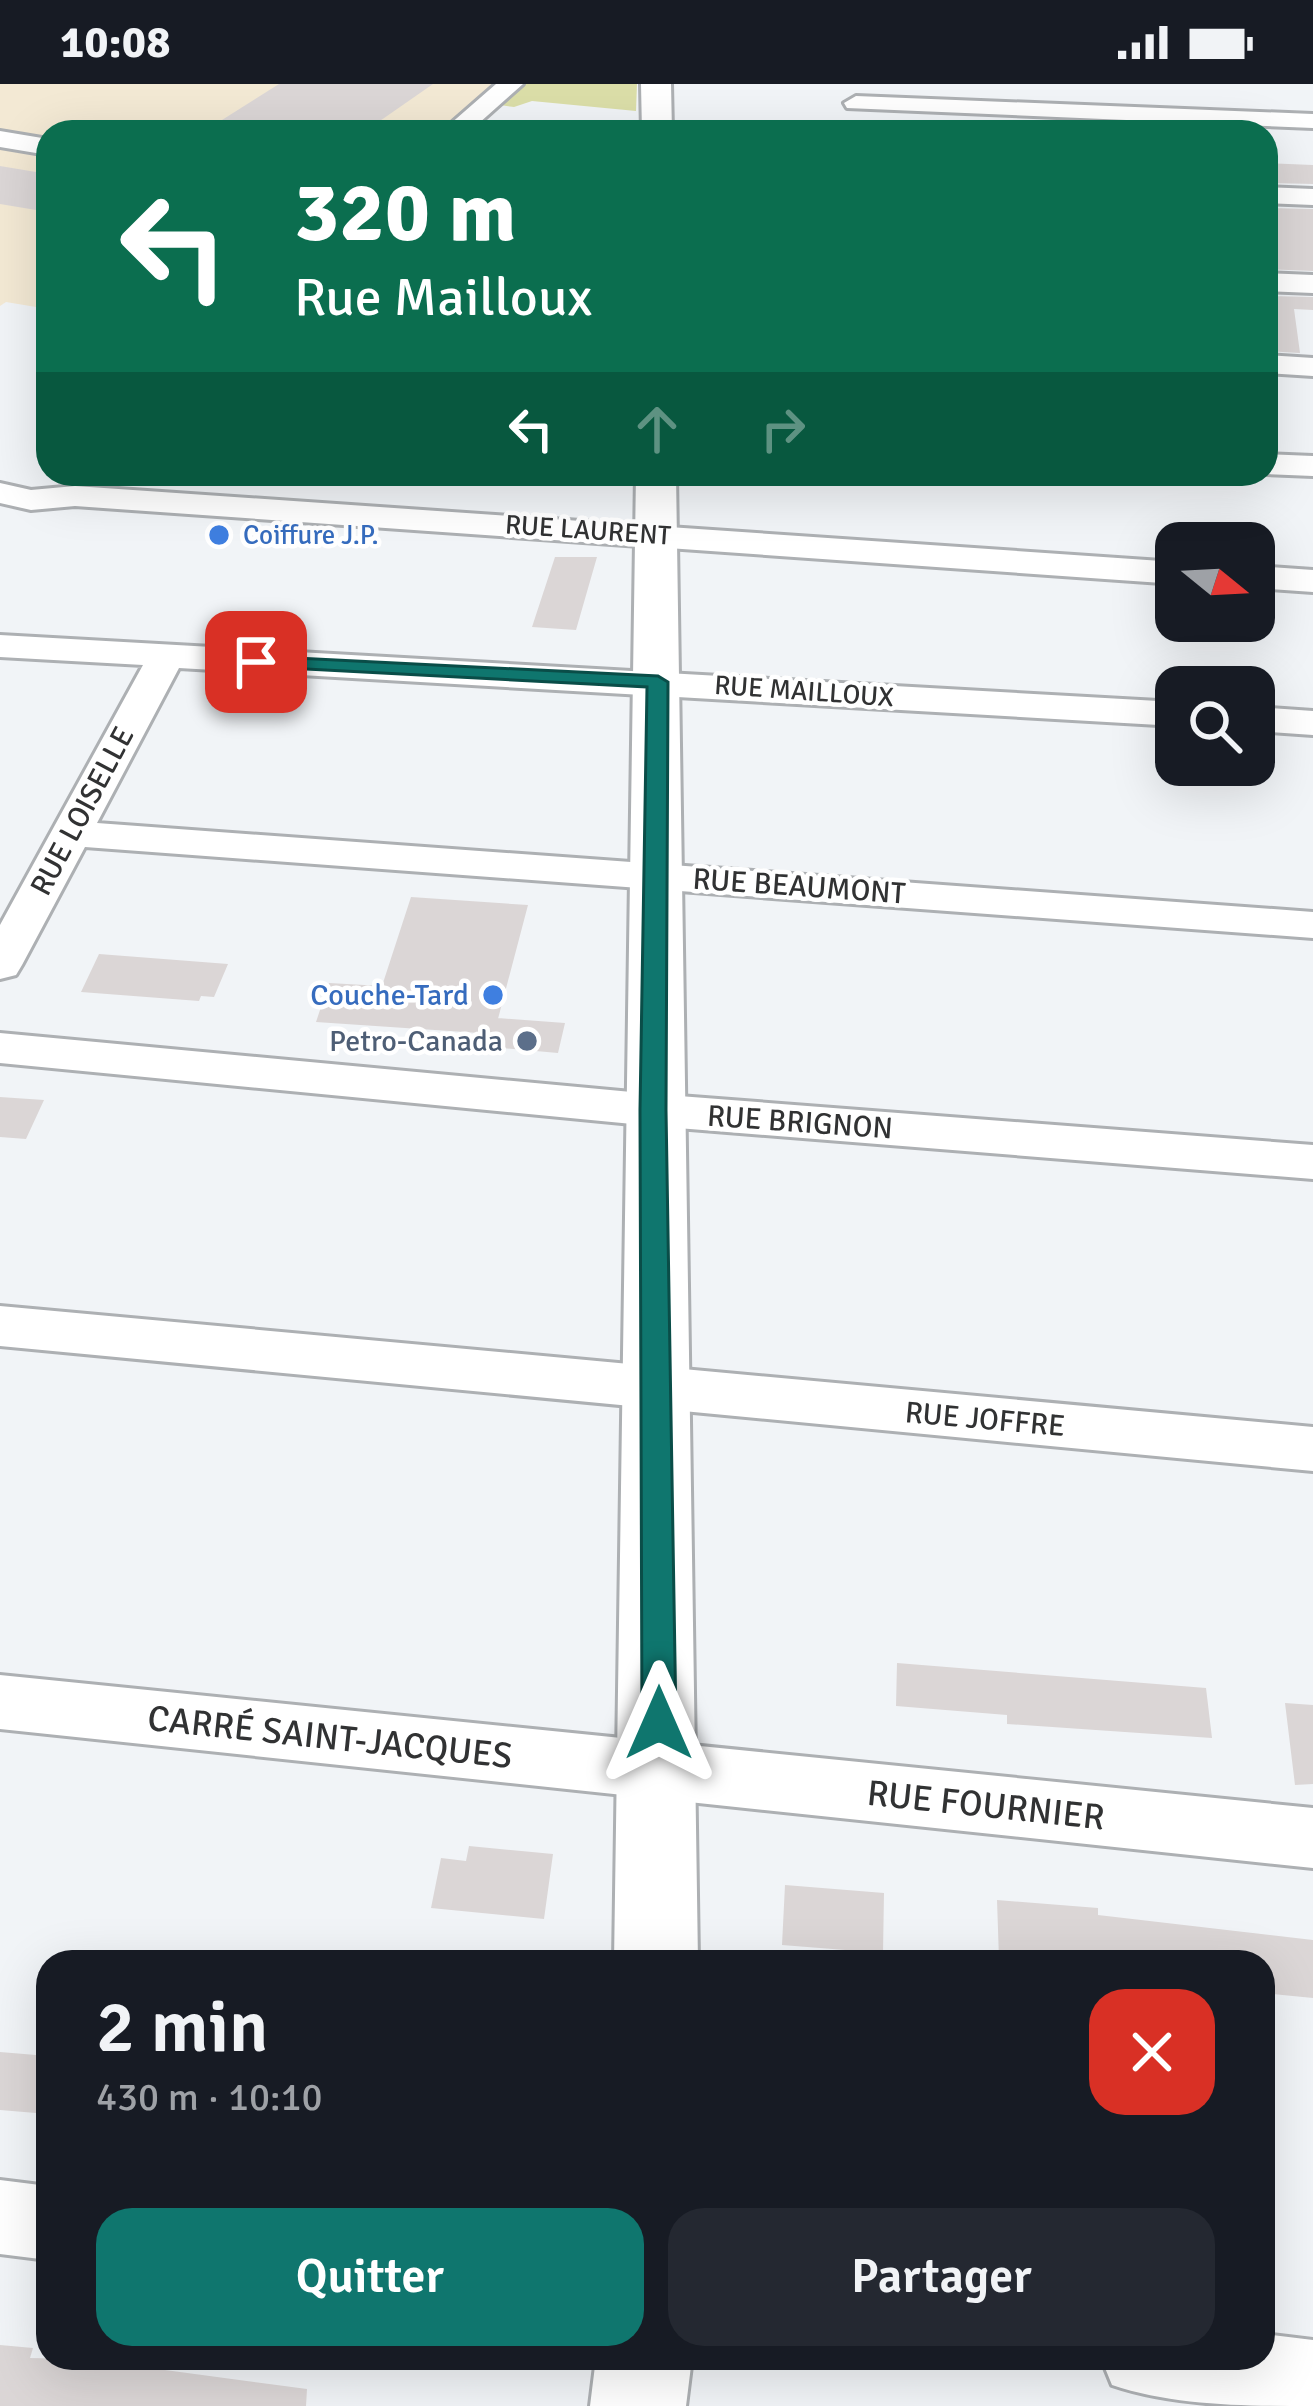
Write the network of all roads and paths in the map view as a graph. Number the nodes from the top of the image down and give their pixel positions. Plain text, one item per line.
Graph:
1 (511, 84) edge
2 (656, 84) edge
3 (855, 94) edge
4 (468, 120) edge
5 (656, 120) edge
6 (1313, 122) edge
7 (0, 139) edge
8 (36, 145) edge
9 (1278, 196) edge
10 (1313, 197) edge
11 (1278, 283) edge
12 (1313, 284) edge
13 (1278, 365) edge
14 (1313, 367) edge
15 (1278, 465) edge
16 (1313, 466) edge
17 (352, 486) edge
18 (15, 497) edge
19 (656, 504) edge
20 (340, 512) junction
21 (0, 528) edge
22 (1155, 570) edge
23 (1275, 579) edge
24 (1313, 581) edge
25 (0, 646) edge
26 (166, 657) junction
27 (658, 682) junction
28 (1155, 713) edge
29 (1275, 720) edge
30 (1313, 723) edge
31 (69, 833) junction
32 (657, 875) junction
33 (1313, 925) edge
34 (0, 965) edge
35 (0, 1048) edge
36 (653, 1110) junction
37 (1313, 1162) edge
38 (0, 1326) edge
39 (656, 1389) junction
40 (1313, 1449) edge
41 (0, 1702) edge
42 (660, 1771) junction
43 (1313, 1838) edge
44 (656, 1950) edge
45 (0, 2217) edge
46 (36, 2222) edge
47 (642, 2370) edge
48 (1238, 2370) edge
49 (1313, 2379) edge
50 (638, 2406) edge

1 - 4 street
2 - 5 main road
3 - 6 street
7 - 8 street
9 - 10 street
11 - 12 street
13 - 14 street
15 - 16 street
17 - 20 street
18 - 20 street, RUE LAURENT
18 - 21 street
19 - 20 street, RUE LAURENT
19 - 22 street, RUE LAURENT
19 - 27 main road
23 - 24 street
25 - 26 street, RUE MAILLOUX
26 - 27 street, RUE MAILLOUX
26 - 31 street, RUE LOISELLE
27 - 28 street, RUE MAILLOUX
27 - 32 main road
29 - 30 street
31 - 32 street, RUE BEAUMONT
31 - 34 street, RUE LOISELLE
32 - 33 street, RUE BEAUMONT
32 - 36 main road
35 - 36 street, RUE BRIGNON
36 - 37 street, RUE BRIGNON
36 - 39 main road
38 - 39 street
39 - 40 street, RUE JOFFRE
39 - 42 main road
41 - 42 street, CARRÉ SAINT-JACQUES
42 - 43 street, RUE FOURNIER
42 - 44 main road
45 - 46 street
47 - 50 main road
48 - 49 street

